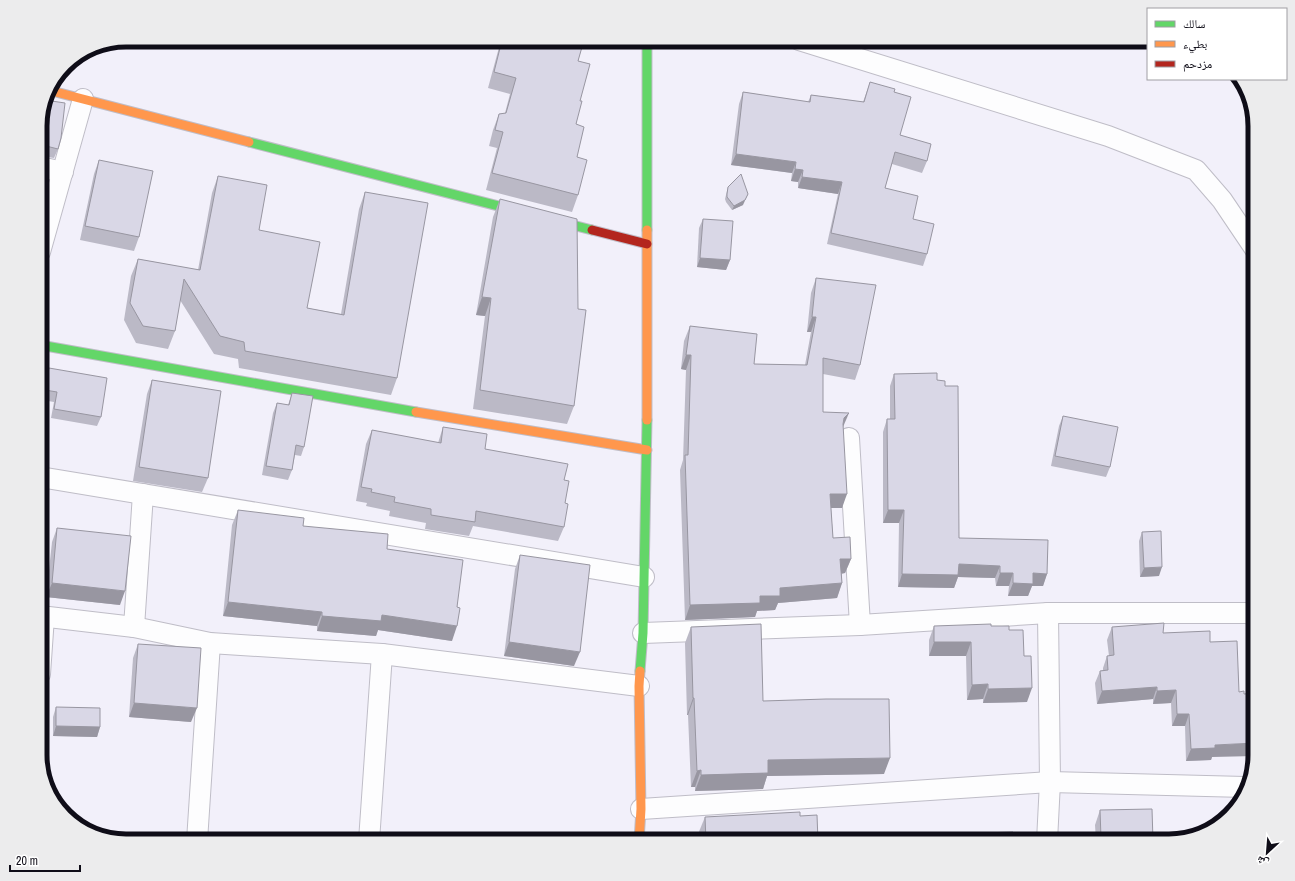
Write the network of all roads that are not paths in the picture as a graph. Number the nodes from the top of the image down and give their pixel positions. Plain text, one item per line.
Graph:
1 (647, 47) edge
2 (821, 47) edge
3 (55, 92) edge
4 (84, 99) junction
5 (47, 169) edge
6 (63, 172) junction
7 (47, 228) edge
8 (1248, 239) edge
9 (647, 244) junction
10 (47, 346) edge
11 (849, 438) dead end
12 (648, 450) junction
13 (47, 478) edge
14 (143, 494) junction
15 (644, 577) junction
16 (1048, 613) junction
17 (1248, 613) edge
18 (47, 618) edge
19 (860, 625) junction
20 (134, 627) junction
21 (643, 633) junction
22 (210, 643) junction
23 (382, 654) junction
24 (639, 686) junction
25 (1050, 782) junction
26 (1241, 787) edge
27 (641, 809) junction
28 (197, 834) edge
29 (369, 834) edge
30 (639, 834) edge
31 (1047, 834) edge

1 - 9 street
2 - 8 street
3 - 4 street
4 - 6 street
4 - 9 street
5 - 6 street
6 - 7 street
9 - 12 street
10 - 12 street
11 - 19 street
12 - 15 street
13 - 14 street
14 - 15 street
14 - 20 street
15 - 21 street
16 - 17 street
16 - 19 street
16 - 25 street
18 - 20 street
19 - 21 street
20 - 22 street
21 - 24 street
22 - 23 street
22 - 28 street
23 - 24 street
23 - 29 street
24 - 27 street
25 - 26 street
25 - 27 street
25 - 31 street
27 - 30 street

